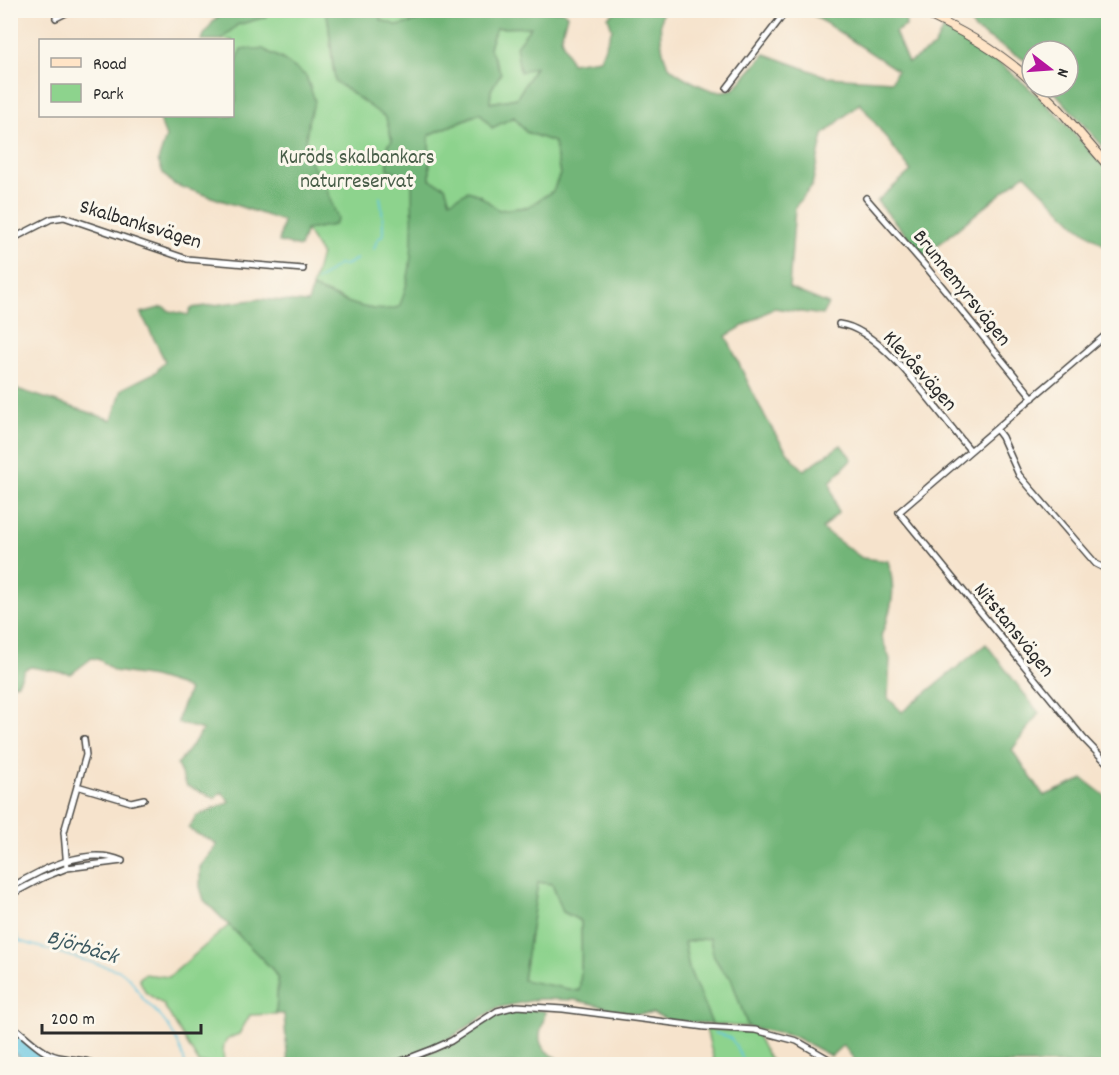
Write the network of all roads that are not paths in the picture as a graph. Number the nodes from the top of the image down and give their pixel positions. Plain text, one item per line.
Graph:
1 (72, 10) edge
2 (787, 10) edge
3 (917, 10) edge
4 (56, 18) dead end
5 (1020, 72) edge
6 (727, 88) dead end
7 (1049, 99) edge
8 (1108, 166) edge
9 (866, 198) dead end
10 (10, 240) edge
11 (303, 269) dead end
12 (839, 324) dead end
13 (1108, 333) edge
14 (1033, 398) junction
15 (996, 429) junction
16 (970, 450) junction
17 (1108, 570) edge
18 (84, 739) dead end
19 (1108, 764) edge
20 (76, 786) junction
21 (144, 799) dead end
22 (66, 861) junction
23 (67, 868) junction
24 (10, 888) edge
25 (10, 895) edge
26 (10, 1024) edge
27 (95, 1065) edge
28 (394, 1065) edge
29 (837, 1065) edge

1 - 4 street
2 - 6 street
3 - 5 main road
7 - 8 main road
9 - 14 street, Brunnemyrsvägen
10 - 11 street, Skalbanksvägen
12 - 16 street, Klevåsvägen
13 - 14 street
14 - 15 street
15 - 16 street
15 - 17 street
16 - 19 street, Nitstansvägen
18 - 20 street
20 - 21 street
20 - 22 street
22 - 23 street
22 - 23 street
22 - 24 street
23 - 25 street
26 - 27 street
28 - 29 street

